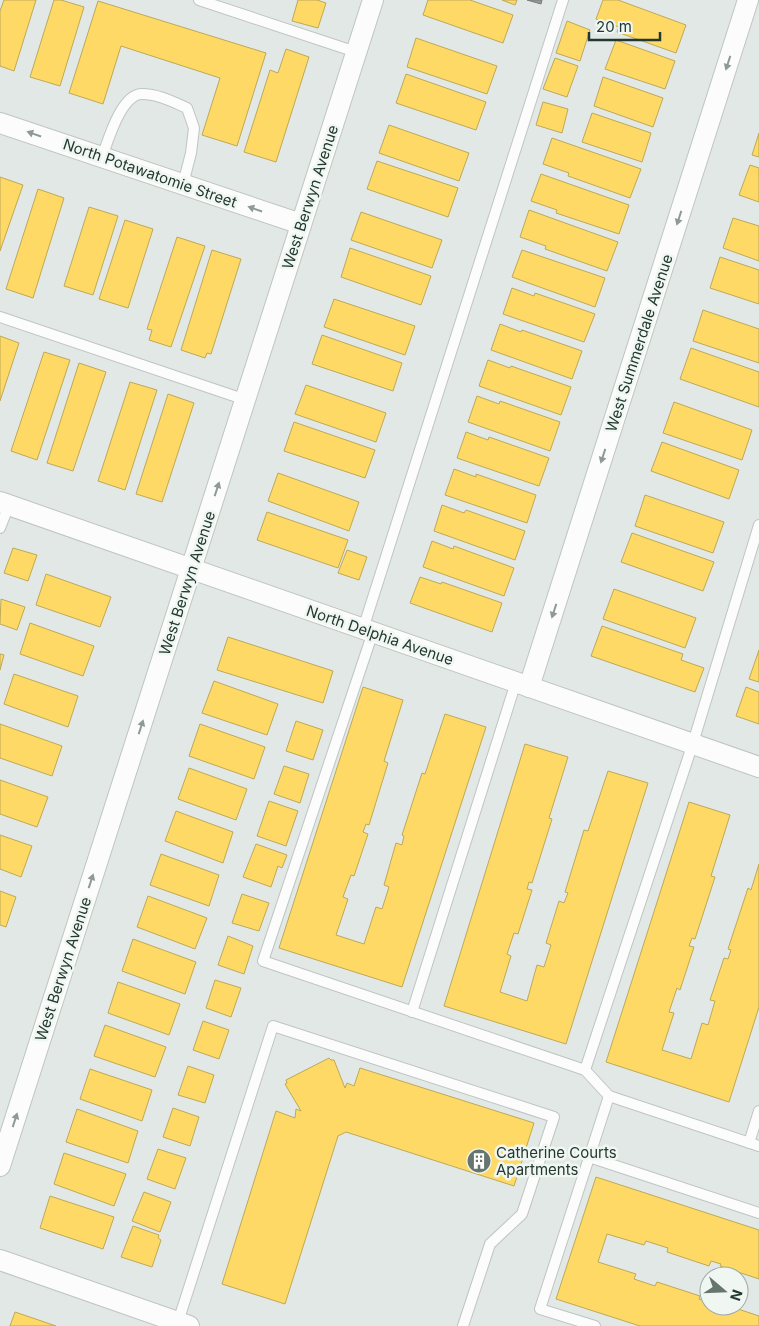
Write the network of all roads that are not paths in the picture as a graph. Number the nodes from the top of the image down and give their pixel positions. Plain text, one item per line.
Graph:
1 (199, 0) edge
2 (373, 0) edge
3 (562, 0) edge
4 (748, 0) edge
5 (356, 52) junction
6 (0, 123) edge
7 (102, 157) junction
8 (182, 184) junction
9 (301, 224) junction
10 (0, 317) edge
11 (246, 400) junction
12 (4, 504) edge
13 (759, 525) edge
14 (0, 528) edge
15 (191, 569) junction
16 (368, 630) junction
17 (523, 684) junction
18 (692, 744) junction
19 (759, 766) edge
20 (412, 1012) junction
21 (585, 1070) junction
22 (609, 1096) junction
23 (759, 1111) edge
24 (754, 1144) edge
25 (589, 1157) junction
26 (0, 1166) edge
27 (759, 1212) edge
28 (0, 1260) edge
29 (181, 1325) edge
30 (463, 1326) edge
31 (595, 1326) edge

1 - 5 lane
2 - 5 street, West Berwyn Avenue
3 - 16 lane
4 -> 17 street, West Summerdale Avenue
5 - 9 street, West Berwyn Avenue
7 -> 6 street, North Potawatomie Street
7 - 8 street, North Potawatomie Street
7 - 8 lane
9 -> 8 street, North Potawatomie Street
9 - 11 street, West Berwyn Avenue
10 - 11 lane
15 -> 11 street, West Berwyn Avenue
12 - 14 lane
12 - 15 street, North Delphia Avenue
13 - 18 lane
15 - 16 street, North Delphia Avenue
26 -> 15 street, West Berwyn Avenue
16 - 17 street, North Delphia Avenue
16 - 20 lane
17 - 18 street, North Delphia Avenue
17 - 20 lane
18 - 19 street, North Delphia Avenue
18 - 21 lane
20 - 21 lane
21 - 22 lane
22 - 24 lane
22 - 25 lane
23 - 24 lane
25 - 27 lane
25 - 31 lane
28 - 29 street
29 - 30 lane

